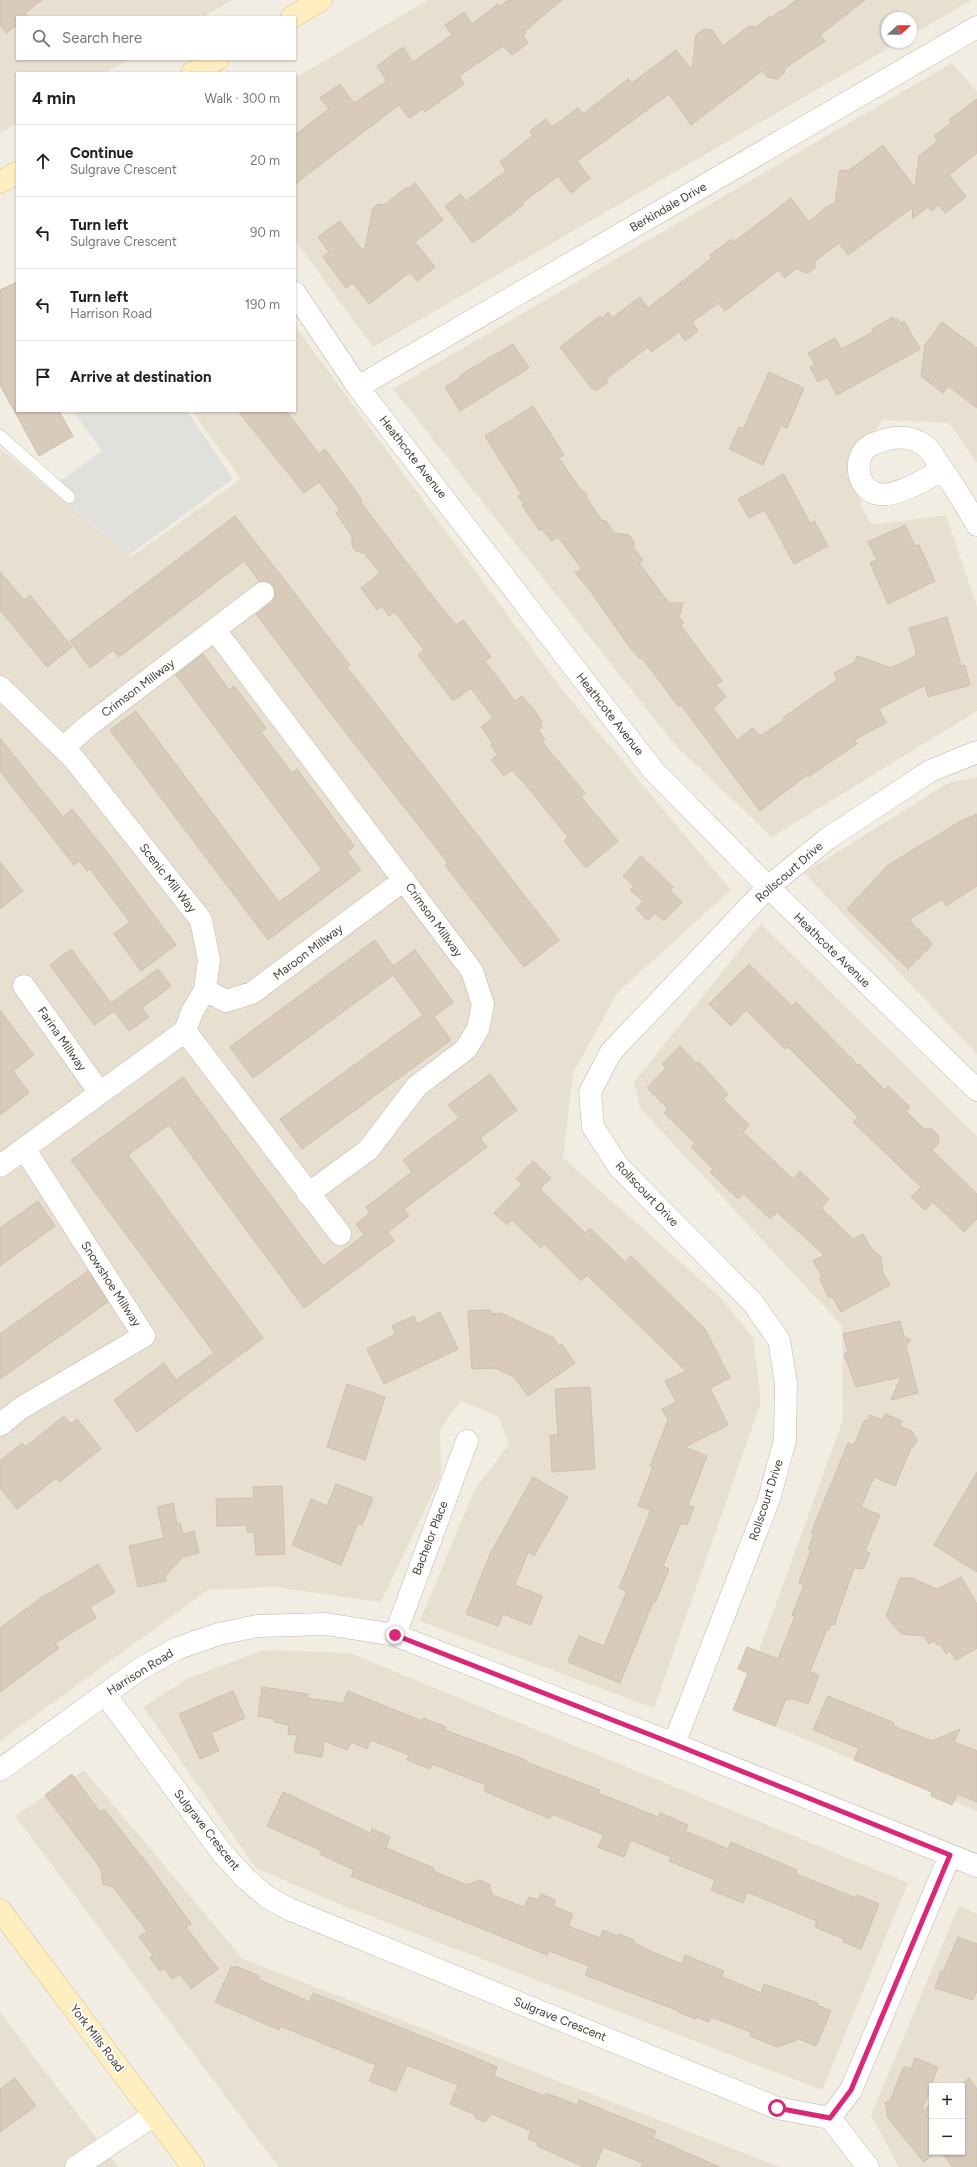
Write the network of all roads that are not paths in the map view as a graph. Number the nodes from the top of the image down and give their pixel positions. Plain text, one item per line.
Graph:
1 (321, 0) edge
2 (294, 16) edge
3 (977, 28) edge
4 (216, 60) edge
5 (194, 72) edge
6 (296, 294) edge
7 (358, 387) junction
8 (0, 436) edge
9 (942, 469) dead end
10 (69, 497) dead end
11 (977, 525) edge
12 (264, 593) dead end
13 (215, 630) junction
14 (0, 688) edge
15 (63, 748) junction
16 (977, 752) edge
17 (404, 880) junction
18 (768, 887) junction
19 (24, 986) dead end
20 (205, 990) junction
21 (185, 1031) junction
22 (977, 1090) edge
23 (100, 1093) junction
24 (23, 1151) junction
25 (0, 1166) edge
26 (308, 1194) junction
27 (340, 1234) dead end
28 (0, 1425) edge
29 (468, 1441) dead end
30 (395, 1635) junction
31 (104, 1694) junction
32 (674, 1744) junction
33 (0, 1770) edge
34 (950, 1855) junction
35 (977, 1866) edge
36 (0, 1910) edge
37 (154, 2115) junction
38 (830, 2118) junction
39 (76, 2167) edge
40 (194, 2167) edge
41 (868, 2167) edge

1 - 2 main road
3 - 7 street, Berkindale Drive
4 - 5 main road
6 - 7 street, Heathcote Avenue
7 - 18 street, Heathcote Avenue
8 - 10 lane
9 - 11 street
12 - 13 street, Crimson Millway
13 - 15 street, Crimson Millway
13 - 17 street, Crimson Millway
14 - 15 street, Scenic Mill Way
15 - 20 street, Scenic Mill Way
16 - 18 street, Rollscourt Drive
17 - 20 street, Maroon Millway
17 - 26 street, Crimson Millway
18 - 22 street, Heathcote Avenue
18 - 32 street, Rollscourt Drive
19 - 23 street, Farina Millway
20 - 21 street, Scenic Mill Way
21 - 23 street
21 - 26 street
23 - 24 street
24 - 25 street
24 - 28 street, Snowshoe Millway
26 - 27 street
29 - 30 street, Bachelor Place
30 - 31 street, Harrison Road
30 - 32 street, Harrison Road
31 - 33 street, Harrison Road
31 - 38 street, Sulgrave Crescent
32 - 34 street, Harrison Road
34 - 35 street, Harrison Road
34 - 38 street
36 - 37 main road, York Mills Road
37 - 39 street
37 - 40 main road, York Mills Road
38 - 41 street

